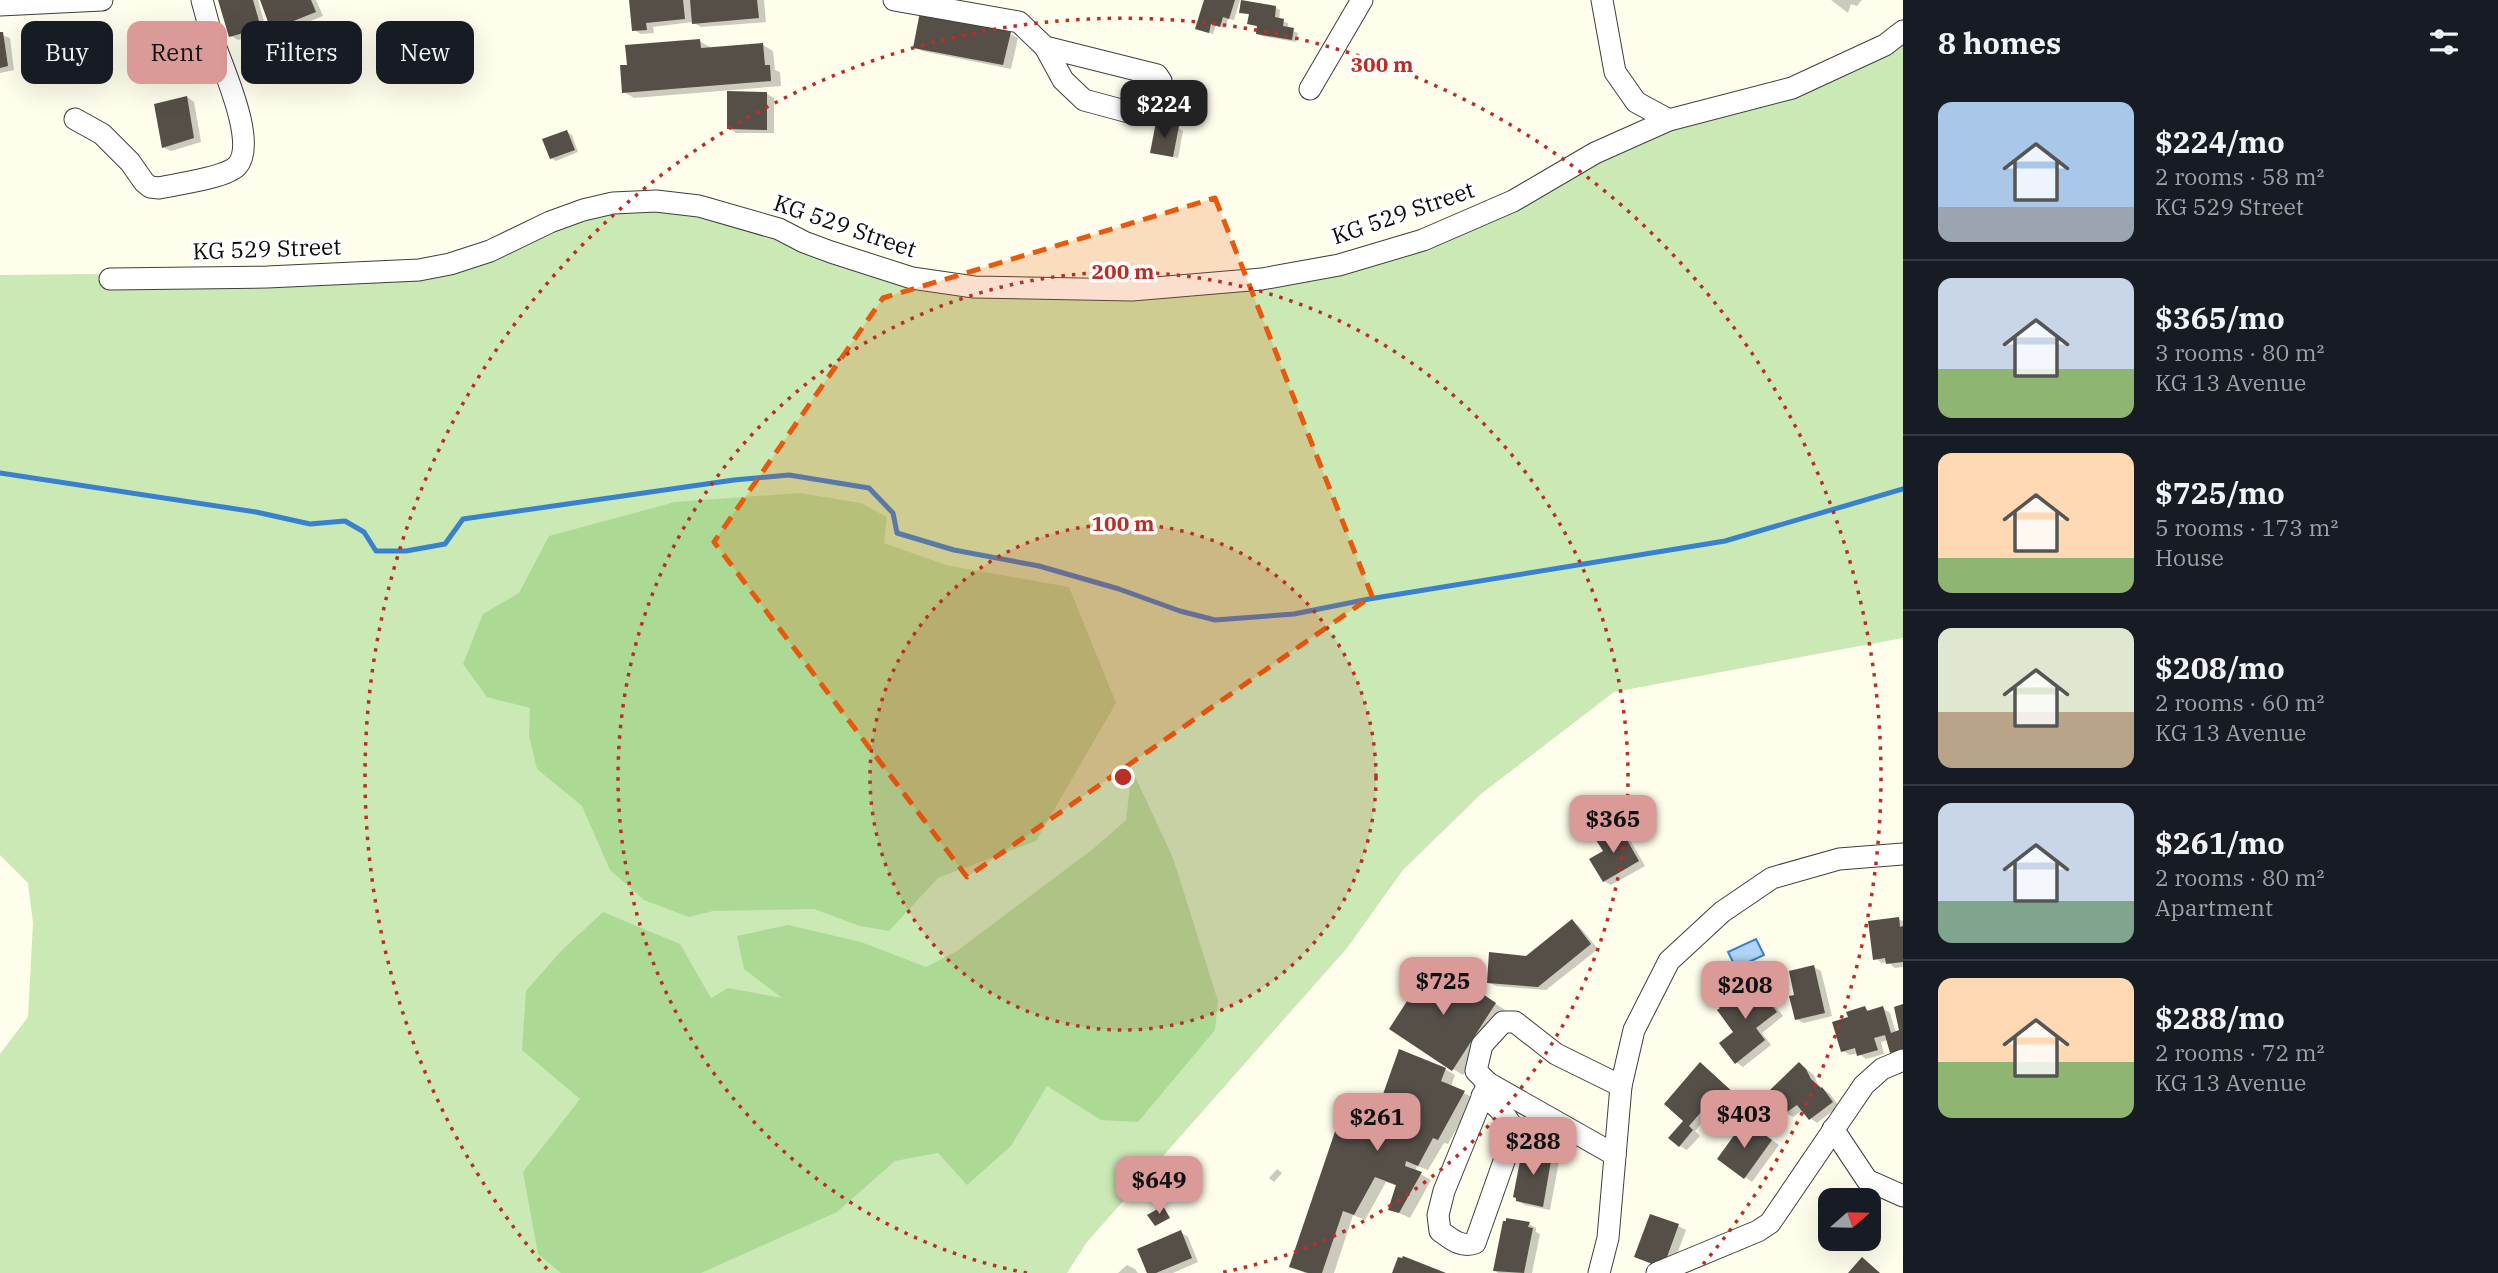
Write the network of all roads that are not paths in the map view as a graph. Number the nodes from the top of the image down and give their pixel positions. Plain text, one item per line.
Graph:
1 (103, 0) edge
2 (202, 0) edge
3 (894, 0) edge
4 (1362, 0) edge
5 (1602, 0) edge
6 (50, 1) edge
7 (0, 5) edge
8 (1903, 31) edge
9 (1045, 47) junction
10 (1310, 89) dead end
11 (75, 119) dead end
12 (1669, 120) junction
13 (110, 279) dead end
14 (1903, 854) edge
15 (1903, 1059) edge
16 (1621, 1086) junction
17 (1485, 1090) junction
18 (1833, 1129) junction
19 (1615, 1155) junction
20 (1903, 1196) edge
21 (1599, 1273) edge
22 (1657, 1273) edge

1 - 6 street
2 - 11 street
3 - 9 street
4 - 10 street
5 - 12 street
6 - 7 street
8 - 12 street, KG 529 Street
9 - 9 street
12 - 13 street, KG 529 Street
14 - 16 street
15 - 18 street
16 - 17 street
16 - 19 street
17 - 17 street
17 - 19 street
18 - 20 street
18 - 22 street
19 - 21 street

